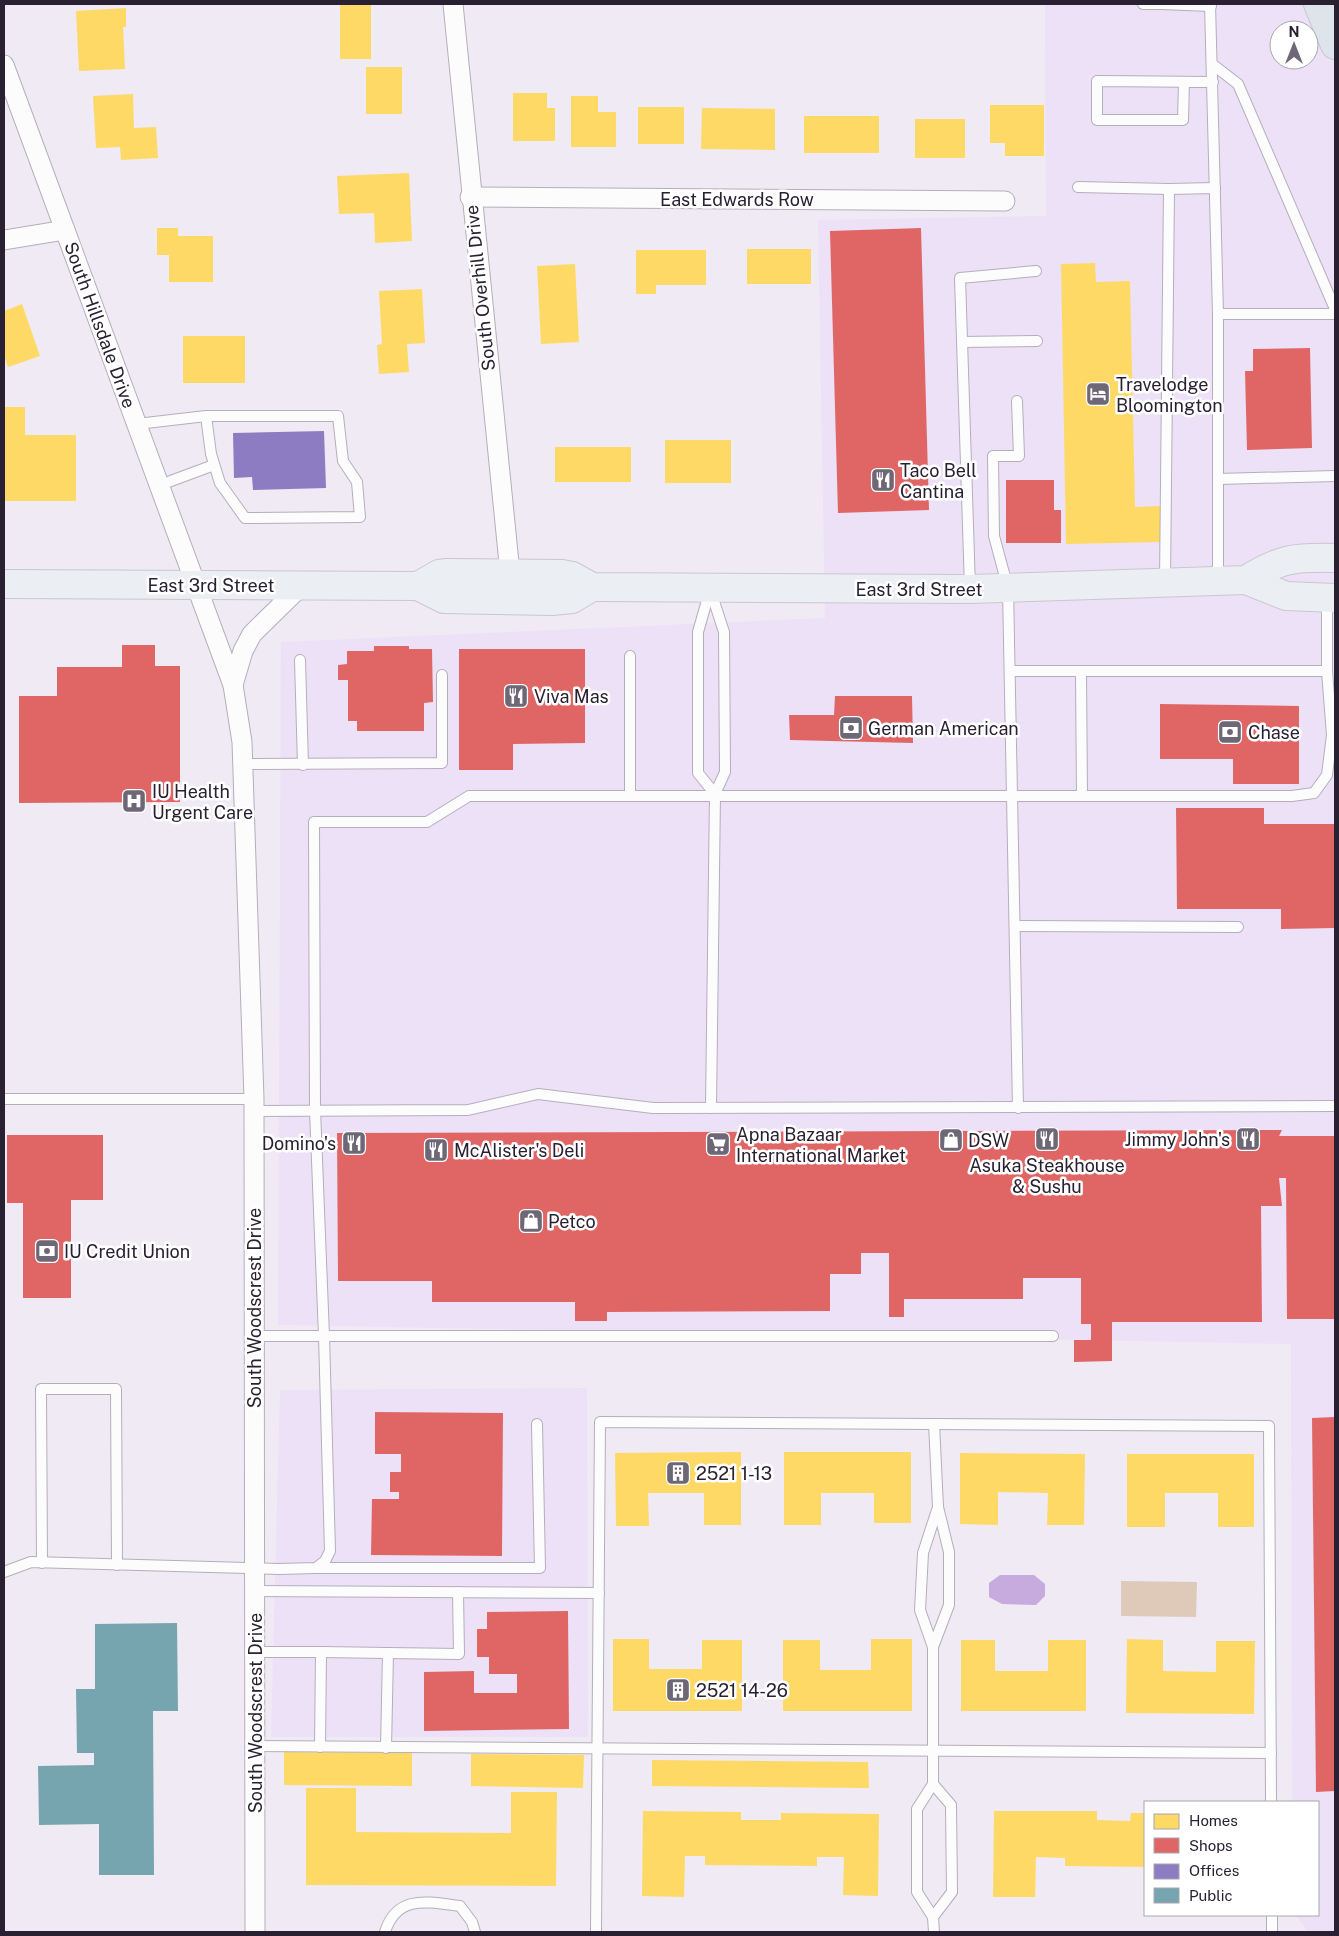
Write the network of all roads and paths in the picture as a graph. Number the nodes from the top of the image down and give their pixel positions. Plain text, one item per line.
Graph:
1 (453, 4) edge
2 (1143, 4) edge
3 (1161, 4) edge
4 (1318, 4) edge
5 (1210, 5) edge
6 (1335, 45) edge
7 (1212, 64) junction
8 (4, 65) edge
9 (1184, 82) junction
10 (1213, 82) junction
11 (1078, 187) dead end
12 (1215, 188) junction
13 (1169, 189) junction
14 (470, 197) junction
15 (1004, 201) dead end
16 (65, 230) junction
17 (4, 240) edge
18 (1036, 272) dead end
19 (1335, 309) edge
20 (1218, 314) junction
21 (1335, 314) edge
22 (1037, 341) dead end
23 (962, 342) junction
24 (1017, 401) dead end
25 (206, 416) junction
26 (137, 424) junction
27 (214, 465) junction
28 (1335, 476) edge
29 (1218, 479) junction
30 (160, 484) junction
31 (1335, 558) edge
32 (510, 573) junction
33 (1246, 580) junction
34 (1218, 581) junction
35 (1165, 583) junction
36 (4, 584) edge
37 (197, 585) junction
38 (302, 586) junction
39 (418, 586) junction
40 (592, 587) junction
41 (710, 588) junction
42 (1008, 588) junction
43 (970, 589) junction
44 (1331, 598) edge
45 (630, 656) dead end
46 (300, 660) dead end
47 (1011, 671) junction
48 (1327, 671) junction
49 (1081, 672) junction
50 (442, 675) dead end
51 (233, 685) junction
52 (242, 764) junction
53 (303, 765) junction
54 (714, 794) junction
55 (630, 796) junction
56 (1012, 796) junction
57 (1082, 796) junction
58 (1016, 926) junction
59 (1238, 927) dead end
60 (4, 1099) edge
61 (254, 1105) junction
62 (1335, 1106) edge
63 (711, 1108) junction
64 (1018, 1108) junction
65 (315, 1110) junction
66 (254, 1336) junction
67 (324, 1336) junction
68 (1053, 1336) dead end
69 (537, 1424) dead end
70 (934, 1424) junction
71 (938, 1506) junction
72 (42, 1563) junction
73 (117, 1565) junction
74 (316, 1568) junction
75 (254, 1570) junction
76 (4, 1572) edge
77 (254, 1591) junction
78 (458, 1592) junction
79 (599, 1593) junction
80 (933, 1647) junction
81 (254, 1652) junction
82 (321, 1652) junction
83 (388, 1653) junction
84 (254, 1746) junction
85 (320, 1747) junction
86 (386, 1748) junction
87 (597, 1750) junction
88 (933, 1751) junction
89 (1271, 1752) junction
90 (933, 1784) junction
91 (1271, 1801) edge
92 (1272, 1916) edge
93 (933, 1917) junction
94 (255, 1932) edge
95 (385, 1932) edge
96 (475, 1932) edge
97 (596, 1932) edge
98 (934, 1932) edge
99 (1272, 1932) edge

1 - 14 street, South Overhill Drive
2 - 3 lane
3 - 5 lane
4 - 6 highway
5 - 7 lane
7 - 10 lane
7 - 19 lane
8 - 16 street, South Hillsdale Drive
9 - 9 lane
9 - 10 lane
10 - 12 lane
11 - 13 lane
12 - 13 lane
12 - 20 lane
13 - 35 lane
14 - 15 street, East Edwards Row
14 - 32 street, South Overhill Drive
16 - 17 street
16 - 26 street, South Hillsdale Drive
18 - 23 lane
20 - 21 lane
20 - 29 lane
22 - 23 lane
23 - 43 lane
24 - 42 lane
25 - 26 lane
25 - 27 lane
25 - 27 lane
26 - 30 street, South Hillsdale Drive
27 - 30 lane
28 - 29 lane
29 - 34 lane
30 - 37 street, South Hillsdale Drive
31 - 33 main road, East 3rd Street
32 - 39 main road, East 3rd Street
32 - 40 main road, East 3rd Street
33 - 34 main road, East 3rd Street
33 - 44 main road, East 3rd Street
34 - 35 main road, East 3rd Street
35 - 42 main road, East 3rd Street
36 - 37 main road, East 3rd Street
37 - 38 main road, East 3rd Street
37 - 51 street, South Woodscrest Drive
38 - 39 main road, East 3rd Street
38 - 51 street, South Woodscrest Drive
39 - 40 main road, East 3rd Street
40 - 41 main road, East 3rd Street
41 - 43 main road, East 3rd Street
41 - 54 lane
41 - 54 lane
42 - 43 main road, East 3rd Street
42 - 47 lane
44 - 48 lane
45 - 55 lane
46 - 53 lane
47 - 49 lane
47 - 56 lane
48 - 49 lane
48 - 57 lane
49 - 57 lane
50 - 53 lane
51 - 52 street, South Woodscrest Drive
52 - 53 lane
52 - 61 street, South Woodscrest Drive
54 - 55 lane
54 - 56 lane
54 - 63 lane
55 - 65 lane
56 - 57 lane
56 - 58 lane
58 - 59 lane
58 - 64 lane
60 - 61 lane
61 - 65 lane
61 - 66 street, South Woodscrest Drive
62 - 64 lane
63 - 64 lane
63 - 65 lane
65 - 67 lane
66 - 67 lane
66 - 75 street, South Woodscrest Drive
67 - 68 lane
67 - 74 lane
69 - 74 lane
70 - 71 lane
70 - 79 lane
70 - 89 lane
71 - 80 lane
71 - 80 lane
72 - 73 lane
72 - 73 lane
72 - 76 lane
73 - 75 lane
74 - 75 lane
75 - 77 street, South Woodscrest Drive
77 - 78 lane
77 - 81 street, South Woodscrest Drive
78 - 79 lane
78 - 83 lane
79 - 87 lane
80 - 88 lane
81 - 82 lane
81 - 84 street, South Woodscrest Drive
82 - 83 lane
82 - 85 lane
83 - 86 lane
84 - 85 lane
84 - 94 street, South Woodscrest Drive
85 - 86 lane
86 - 87 lane
87 - 88 lane
87 - 97 lane
88 - 89 lane
88 - 90 lane
89 - 91 lane
90 - 93 lane
90 - 93 lane
92 - 99 lane
93 - 98 lane
95 - 96 lane

